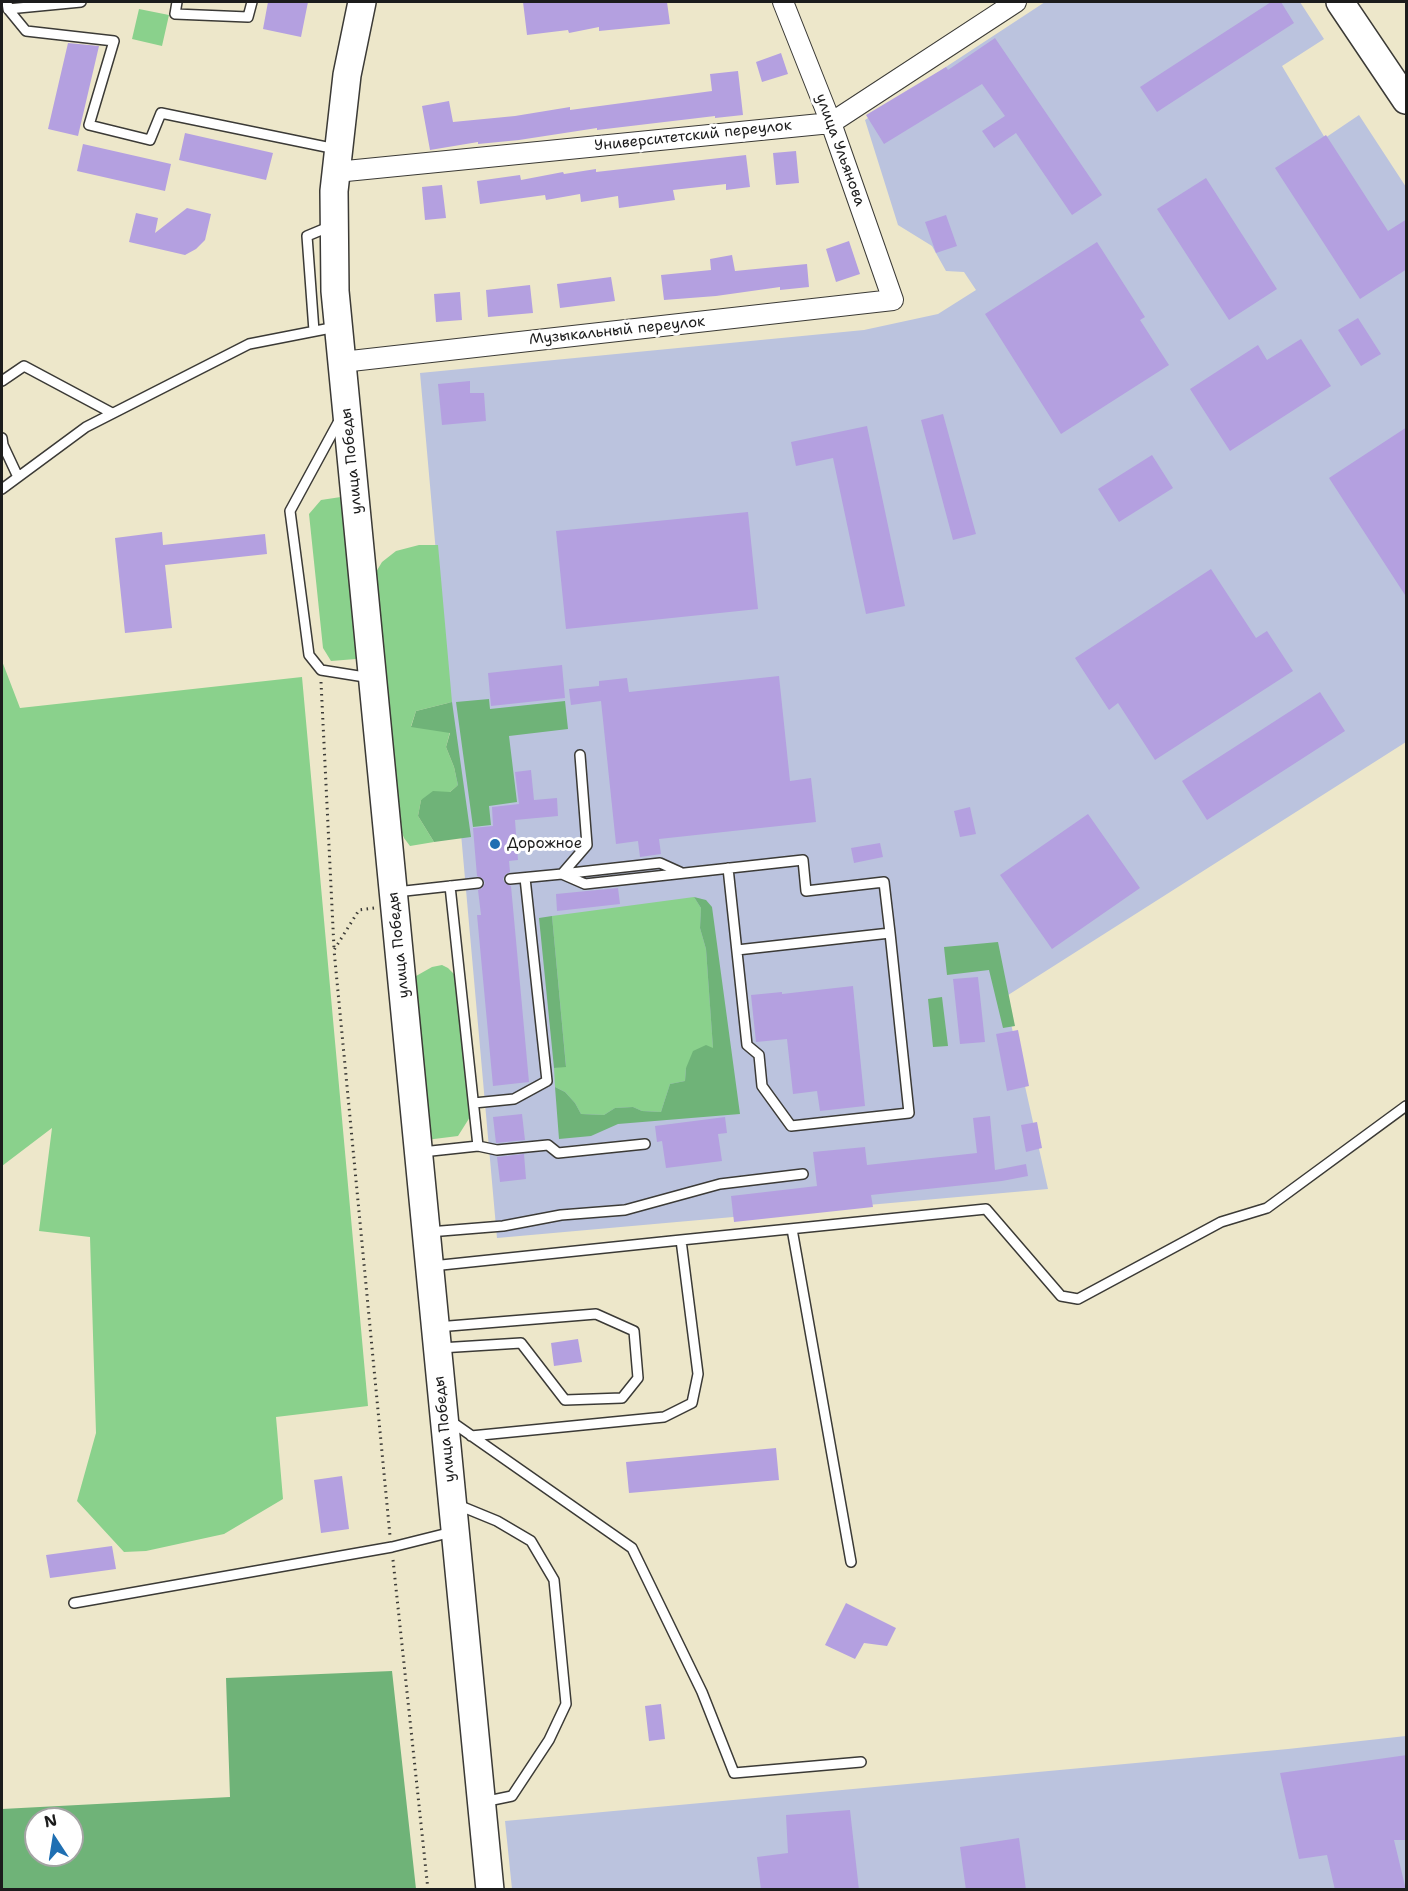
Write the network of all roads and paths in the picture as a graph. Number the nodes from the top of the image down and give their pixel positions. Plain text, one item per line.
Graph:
1 (81, 2) edge
2 (177, 2) edge
3 (252, 2) edge
4 (362, 2) edge
5 (783, 2) edge
6 (1016, 2) edge
7 (1340, 2) edge
8 (8, 5) edge
9 (1407, 100) edge
10 (831, 123) junction
11 (337, 161) junction
12 (893, 300) joint
13 (326, 329) junction
14 (342, 362) junction
15 (2, 381) edge
16 (346, 407) junction
17 (112, 413) junction
18 (2, 438) edge
19 (18, 477) junction
20 (2, 489) edge
21 (321, 670) junction
22 (373, 678) junction
23 (580, 755) dead end
24 (728, 868) junction
25 (562, 874) junction
26 (525, 878) junction
27 (510, 879) dead end
28 (478, 883) dead end
29 (450, 886) junction
30 (394, 898) junction
31 (890, 933) junction
32 (334, 950) junction
33 (737, 950) junction
34 (474, 1103) junction
35 (1407, 1106) edge
36 (645, 1144) dead end
37 (478, 1146) junction
38 (419, 1153) junction
39 (803, 1174) dead end
40 (792, 1229) junction
41 (426, 1232) junction
42 (681, 1240) junction
43 (429, 1266) junction
44 (436, 1338) junction
45 (444, 1417) junction
46 (471, 1436) junction
47 (453, 1503) junction
48 (455, 1532) junction
49 (392, 1547) junction
50 (851, 1562) dead end
51 (74, 1603) dead end
52 (861, 1762) dead end
53 (482, 1803) junction
54 (428, 1890) edge
55 (490, 1890) edge

1 - 8 lane
2 - 3 lane
4 - 11 main road, улица Победы
5 - 10 street, улица Ульянова
6 - 10 street, Университетский переулок
7 - 9 main road
8 - 11 lane
10 - 11 street, Университетский переулок
10 - 12 street, улица Ульянова
11 - 13 main road, улица Победы
12 - 14 street, Музыкальный переулок
13 - 14 main road, улица Победы
13 - 17 lane
14 - 16 main road, улица Победы
15 - 17 lane
16 - 21 lane
16 - 22 main road, улица Победы
17 - 19 lane
18 - 19 lane
19 - 20 lane
21 - 22 lane
21 - 32 path
22 - 30 main road, улица Победы
23 - 25 lane
24 - 25 lane
24 - 31 lane
24 - 33 lane
25 - 26 lane
26 - 27 lane
26 - 34 lane
28 - 29 lane
29 - 30 lane
29 - 34 lane
30 - 32 path
30 - 38 main road, улица Победы
31 - 33 lane
31 - 33 lane
32 - 49 path
34 - 37 lane
35 - 40 lane
36 - 37 lane
37 - 38 lane
38 - 41 main road, улица Победы
39 - 41 lane
40 - 42 lane
40 - 50 lane
41 - 43 main road, улица Победы
42 - 43 lane
42 - 46 lane
43 - 44 main road, улица Победы
44 - 44 lane
44 - 45 main road, улица Победы
45 - 46 lane
45 - 47 main road, улица Победы
46 - 52 lane
47 - 48 main road, улица Победы
47 - 53 lane
48 - 49 lane
48 - 53 main road, улица Победы
49 - 51 lane
49 - 54 path
53 - 55 main road, улица Победы

